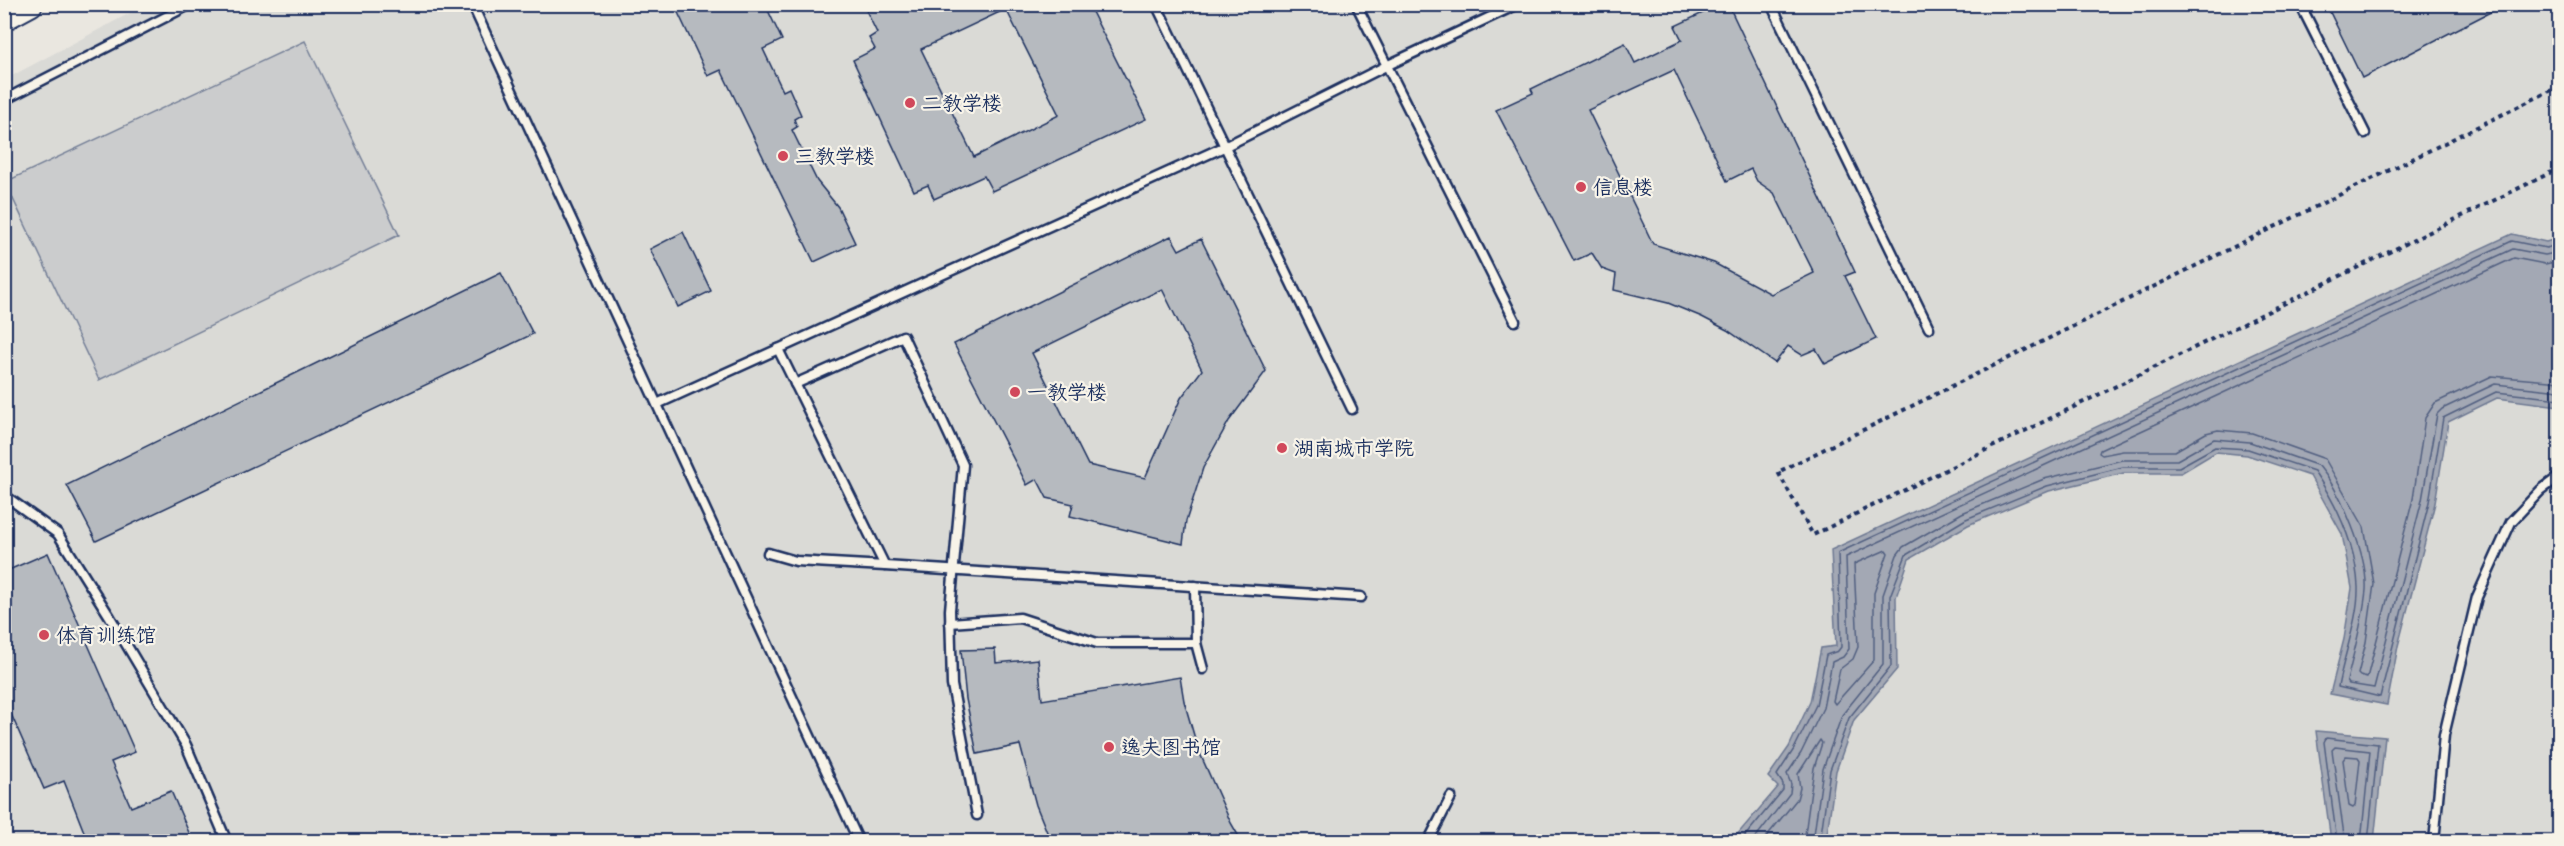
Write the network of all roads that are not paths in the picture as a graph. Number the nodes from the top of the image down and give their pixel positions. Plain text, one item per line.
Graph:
1 (30, 4) edge
2 (191, 4) edge
3 (472, 4) edge
4 (1156, 4) edge
5 (1356, 4) edge
6 (1518, 4) edge
7 (1771, 4) edge
8 (2300, 4) edge
9 (4, 18) edge
10 (1386, 66) junction
11 (4, 100) edge
12 (2365, 133) dead end
13 (1226, 146) junction
14 (1515, 321) dead end
15 (1929, 328) dead end
16 (778, 350) junction
17 (795, 384) junction
18 (657, 404) junction
19 (1352, 409) dead end
20 (2559, 476) edge
21 (4, 495) edge
22 (768, 553) dead end
23 (885, 566) junction
24 (953, 570) junction
25 (1195, 586) junction
26 (1361, 597) dead end
27 (950, 623) junction
28 (1196, 643) junction
29 (1203, 669) dead end
30 (1451, 797) dead end
31 (977, 815) dead end
32 (227, 842) edge
33 (859, 842) edge
34 (1428, 842) edge
35 (2434, 842) edge

1 - 9 street
2 - 11 lane
3 - 18 lane
4 - 13 lane
5 - 10 lane
6 - 10 lane
7 - 15 lane
8 - 12 lane
10 - 13 lane
10 - 14 lane
13 - 16 lane
13 - 19 lane
16 - 17 lane
16 - 18 lane
17 - 23 lane
17 - 24 lane
18 - 33 lane
20 - 35 lane
21 - 32 lane
22 - 23 lane
23 - 24 lane
24 - 25 lane
24 - 27 lane
25 - 26 lane
25 - 28 lane
27 - 28 lane
27 - 31 lane
28 - 29 lane
30 - 34 lane

